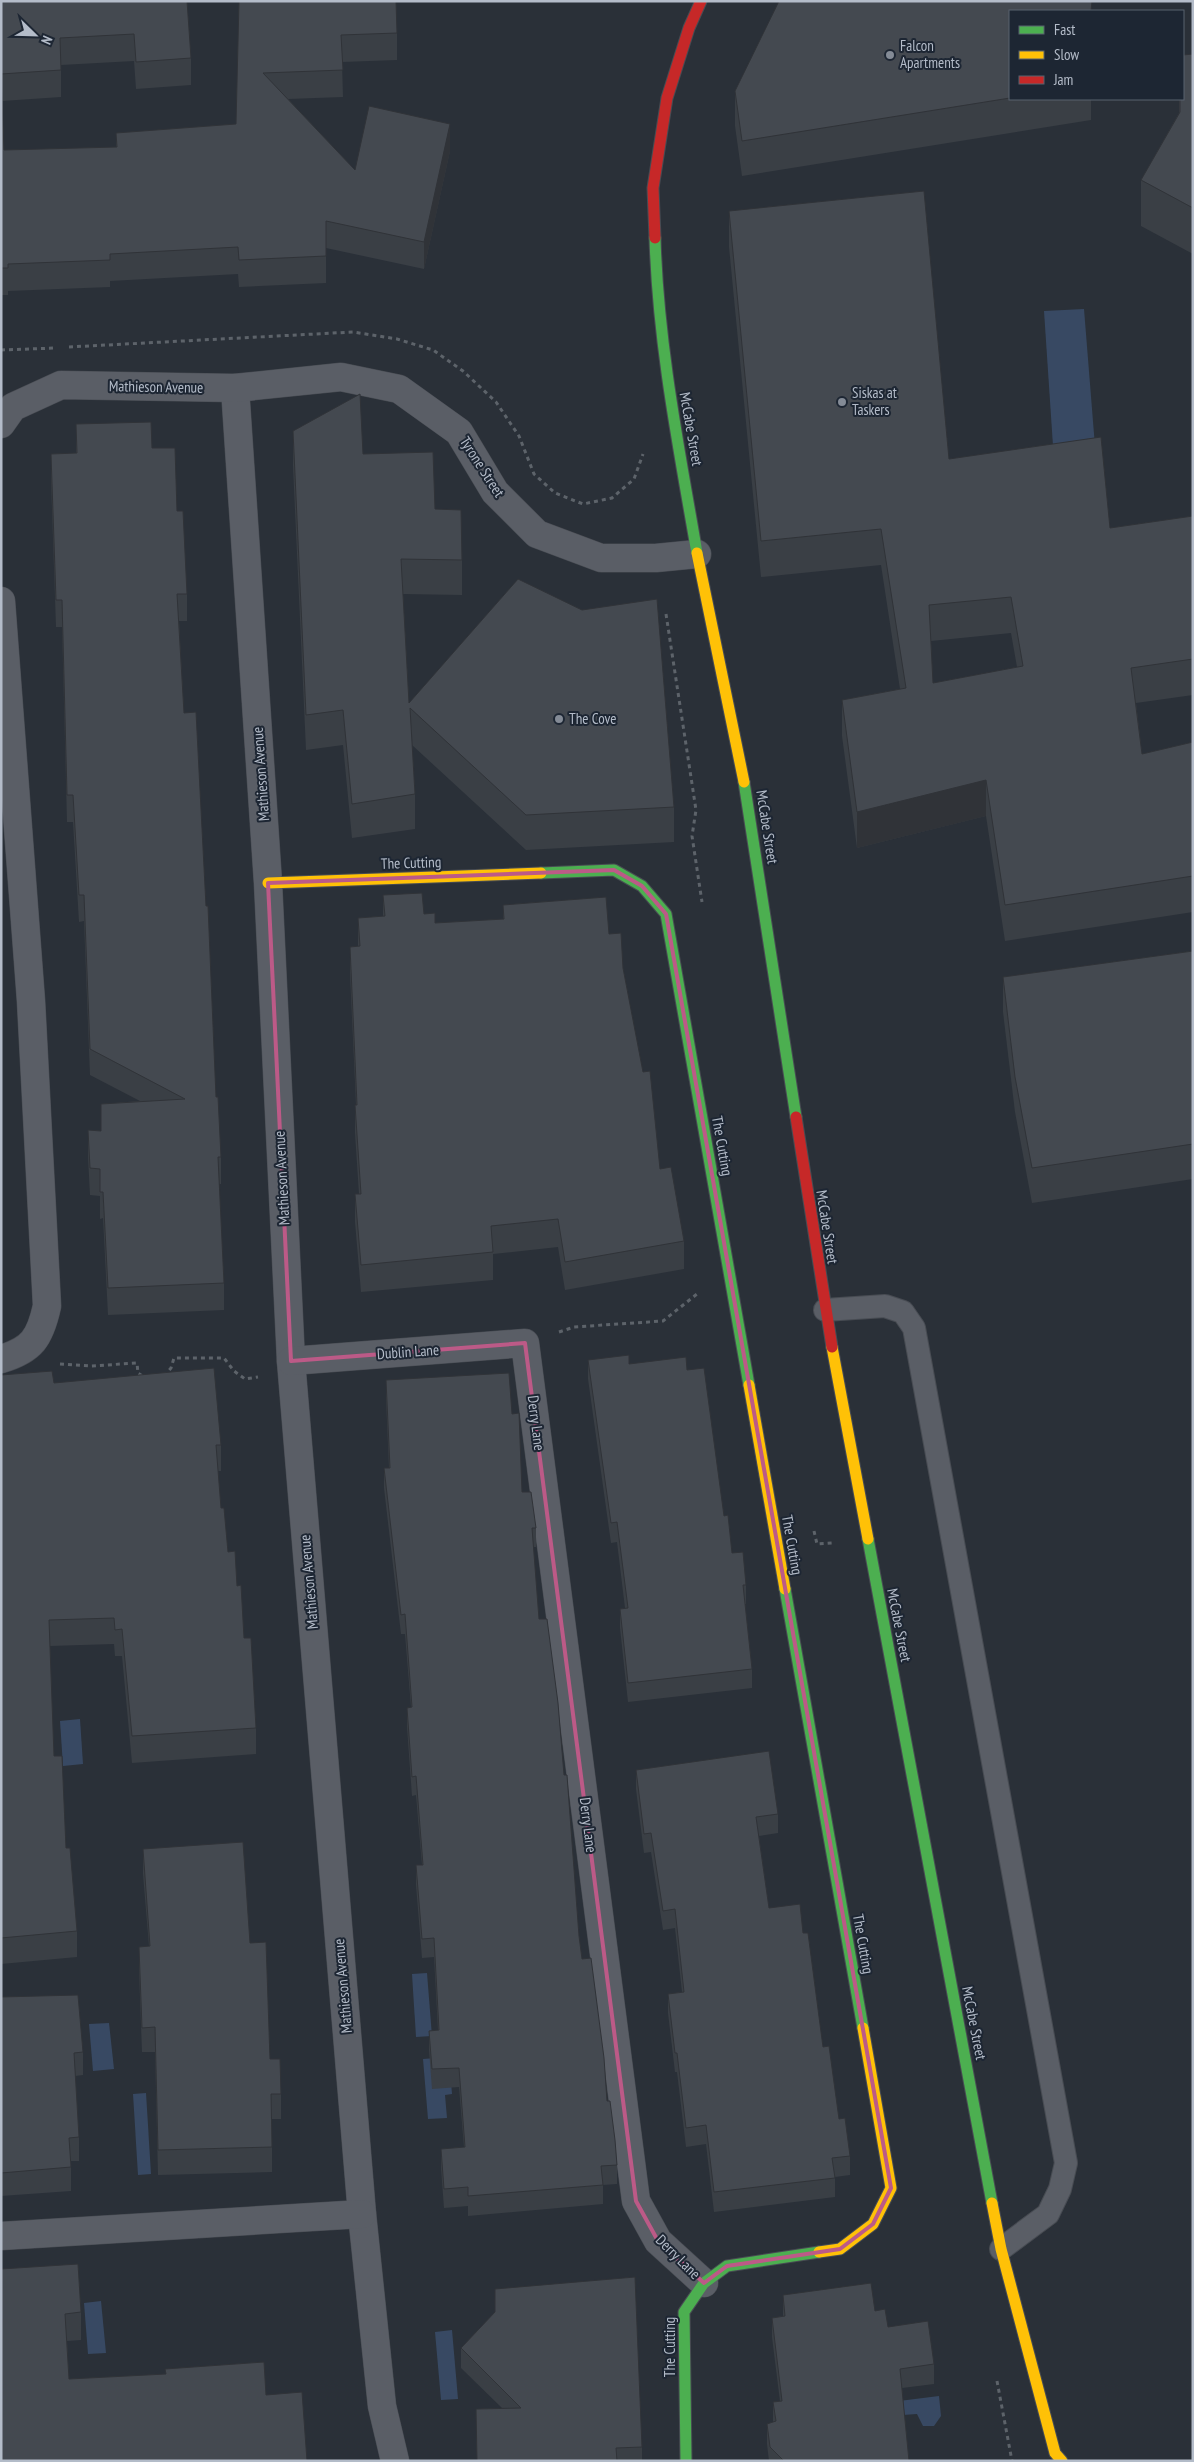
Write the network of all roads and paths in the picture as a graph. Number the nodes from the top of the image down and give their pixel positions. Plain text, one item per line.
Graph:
1 (701, 1) edge
2 (234, 388) junction
3 (1, 424) edge
4 (697, 554) junction
5 (1, 601) edge
6 (268, 883) junction
7 (698, 1293) dead end
8 (825, 1310) junction
9 (574, 1327) dead end
10 (525, 1342) joint
11 (1, 1359) edge
12 (290, 1360) junction
13 (91, 1366) dead end
14 (162, 1378) edge
15 (245, 1379) dead end
16 (150, 1381) edge
17 (362, 2214) junction
18 (1, 2236) edge
19 (1001, 2249) junction
20 (704, 2282) junction
21 (382, 2406) junction
22 (1056, 2458) edge
23 (378, 2461) edge
24 (395, 2461) edge
25 (686, 2461) edge

1 - 4 street, McCabe Street
2 - 3 street, Mathieson Avenue
2 - 4 street, Tyrone Street
2 - 6 street, Mathieson Avenue
4 - 8 street, McCabe Street
5 - 11 street
6 - 12 street, Mathieson Avenue
6 - 20 street, The Cutting
7 - 9 path
8 - 19 street, McCabe Street
8 - 19 lane
10 - 12 street, Dublin Lane
10 - 20 street, Derry Lane
12 - 17 street, Mathieson Avenue
13 - 16 path
14 - 15 path
17 - 18 street
17 - 21 street, Mathieson Avenue
19 - 22 street, McCabe Street
20 - 25 street, The Cutting
21 - 23 street, Mathieson Avenue
21 - 24 street, Mathieson Avenue

